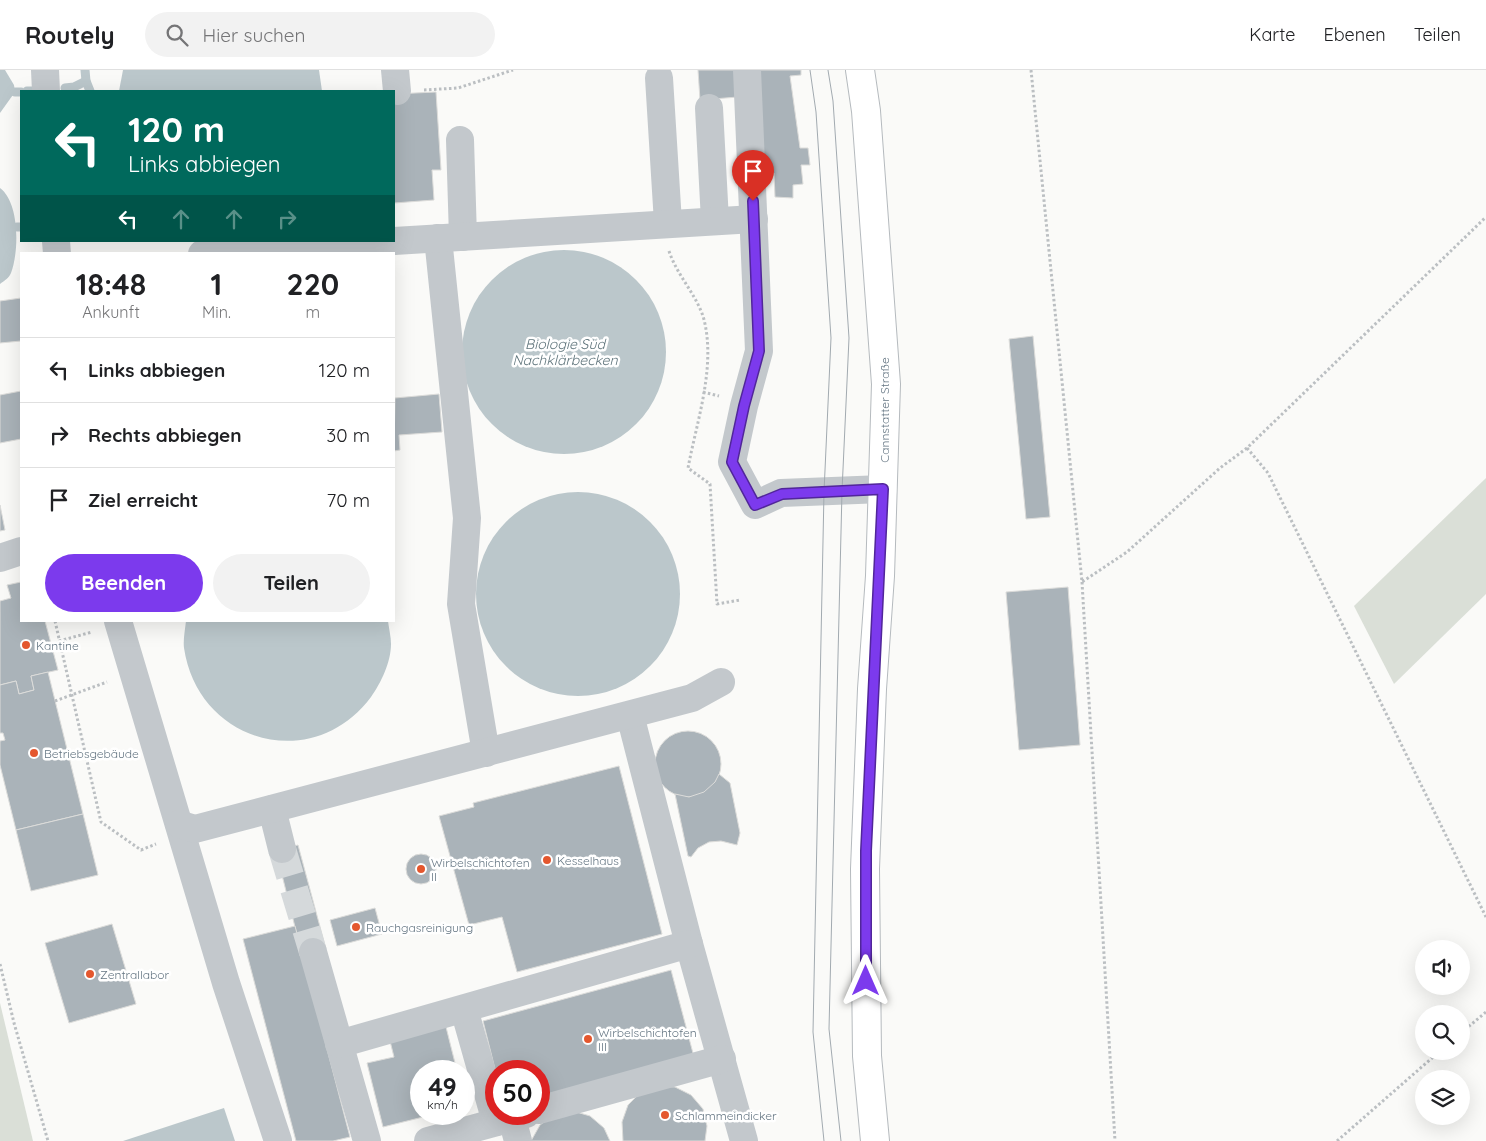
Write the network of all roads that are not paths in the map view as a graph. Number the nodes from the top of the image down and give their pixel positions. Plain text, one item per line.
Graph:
1 (45, 70) edge
2 (747, 70) edge
3 (860, 70) edge
4 (659, 78) dead end
5 (46, 90) edge
6 (709, 108) dead end
7 (460, 140) dead end
8 (754, 219) junction
9 (715, 221) junction
10 (668, 223) junction
11 (451, 238) junction
12 (395, 241) edge
13 (378, 242) edge
14 (231, 252) edge
15 (883, 489) junction
16 (20, 552) edge
17 (0, 558) edge
18 (107, 626) edge
19 (721, 682) dead end
20 (630, 715) junction
21 (486, 753) junction
22 (272, 809) junction
23 (179, 824) junction
24 (282, 850) tunnel mouth
25 (689, 944) junction
26 (313, 952) tunnel mouth
27 (464, 1009) junction
28 (339, 1044) junction
29 (722, 1059) junction
30 (486, 1060) edge
31 (550, 1107) edge
32 (508, 1125) edge
33 (278, 1141) edge
34 (367, 1141) edge
35 (428, 1141) edge
36 (744, 1141) edge
37 (875, 1141) edge

1 - 5 lane
2 - 8 lane
3 - 15 main road, Cannstatter Straße
4 - 10 lane
6 - 9 lane
7 - 11 lane
8 - 9 lane
8 - 15 lane
9 - 10 lane
10 - 11 lane
11 - 12 lane
11 - 21 lane
13 - 14 lane
15 - 37 main road, Cannstatter Straße
16 - 17 lane
18 - 23 lane
19 - 20 lane
20 - 21 lane
20 - 25 lane
21 - 22 lane
22 - 23 lane
22 - 24 lane
23 - 33 lane
25 - 27 lane
25 - 29 lane
26 - 28 lane
27 - 28 lane
27 - 30 lane
28 - 34 lane
29 - 31 lane
29 - 36 lane
32 - 35 lane

